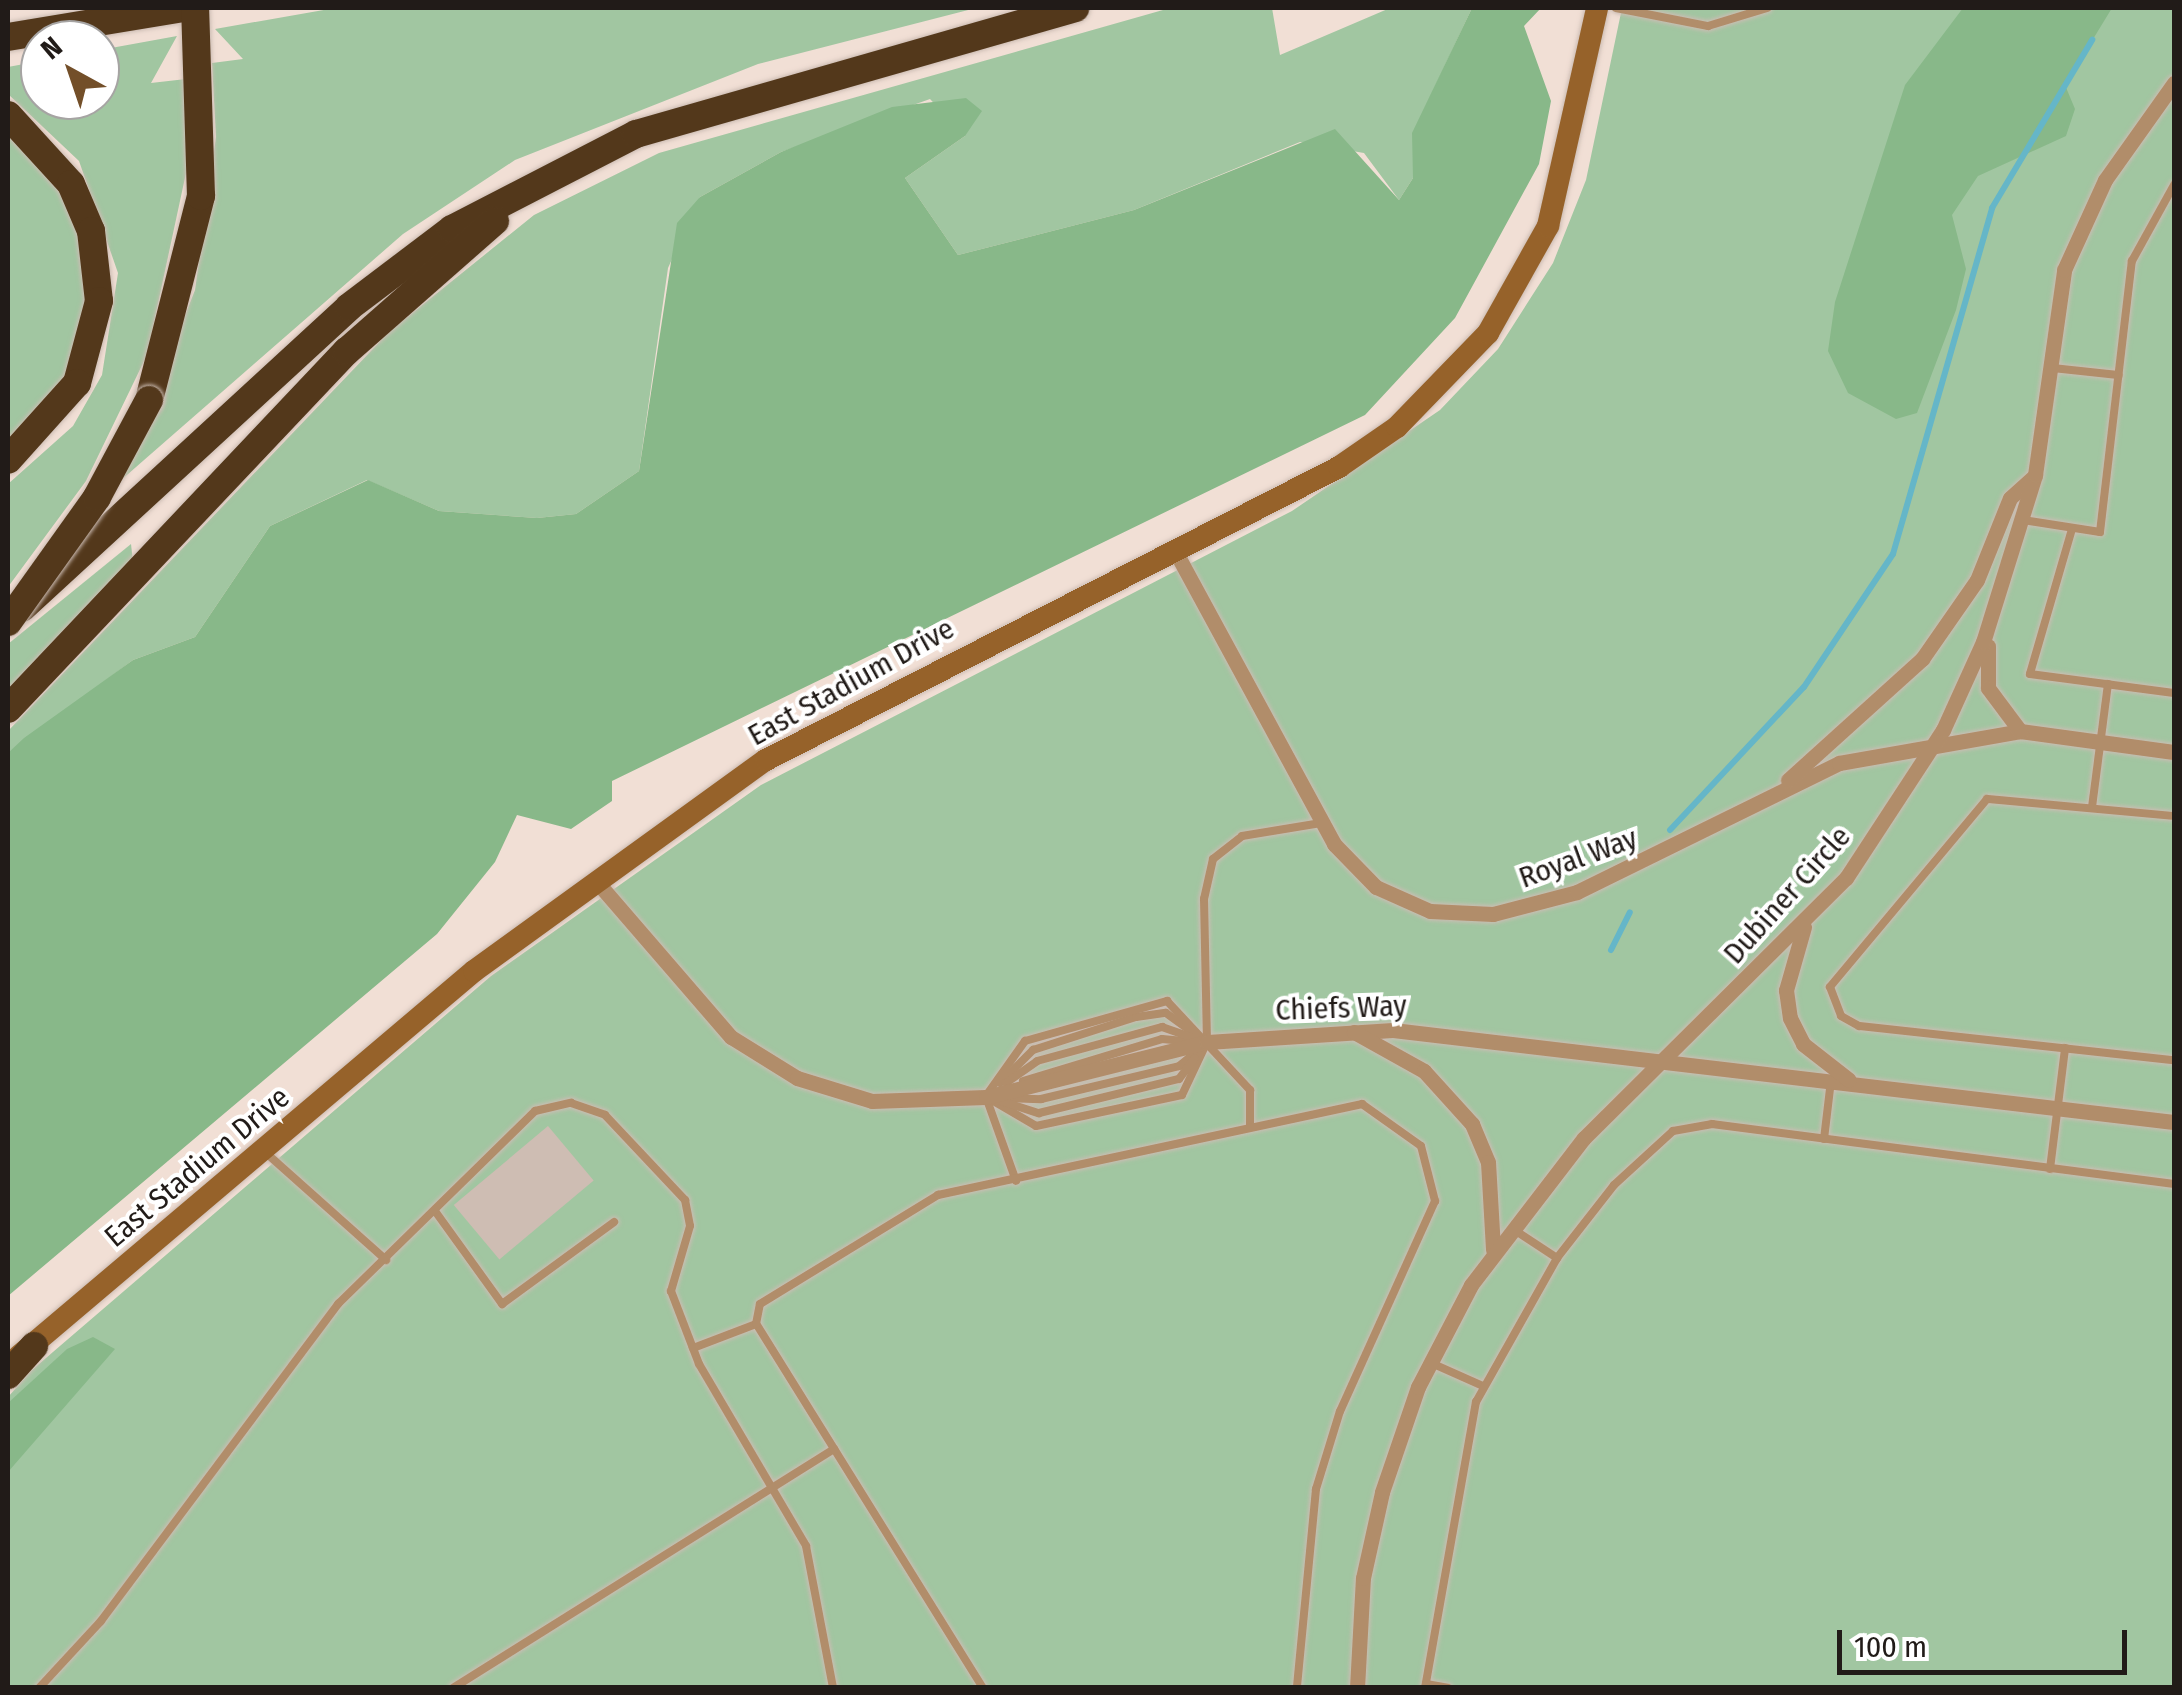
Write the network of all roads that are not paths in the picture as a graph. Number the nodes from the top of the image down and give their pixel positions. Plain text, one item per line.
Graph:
1 (184, 8) edge
2 (196, 8) edge
3 (1075, 8) edge
4 (1597, 8) edge
5 (1616, 8) edge
6 (1766, 8) edge
7 (8, 36) edge
8 (2174, 83) edge
9 (8, 115) edge
10 (572, 163) junction
11 (2174, 186) edge
12 (2048, 367) junction
13 (2119, 375) junction
14 (8, 460) edge
15 (2035, 475) junction
16 (2022, 520) junction
17 (2072, 529) junction
18 (1174, 549) junction
19 (1992, 616) junction
20 (8, 620) edge
21 (2108, 684) junction
22 (2174, 692) edge
23 (8, 709) edge
24 (2020, 731) junction
25 (2102, 742) junction
26 (1935, 744) junction
27 (2174, 752) edge
28 (1769, 796) junction
29 (2092, 807) junction
30 (2174, 816) edge
31 (1321, 824) junction
32 (598, 882) junction
33 (1806, 923) junction
34 (1351, 1030) junction
35 (1207, 1042) junction
36 (2065, 1048) junction
37 (1668, 1058) junction
38 (2174, 1060) edge
39 (1831, 1080) junction
40 (1852, 1082) junction
41 (986, 1097) junction
42 (2056, 1108) junction
43 (2174, 1122) edge
44 (1250, 1127) junction
45 (1824, 1140) junction
46 (264, 1150) junction
47 (2050, 1169) junction
48 (1016, 1181) junction
49 (2174, 1184) edge
50 (435, 1211) junction
51 (614, 1222) dead end
52 (1510, 1226) junction
53 (1492, 1250) junction
54 (1557, 1258) junction
55 (386, 1260) junction
56 (756, 1324) junction
57 (34, 1346) junction
58 (693, 1348) junction
59 (8, 1362) edge
60 (1429, 1362) junction
61 (8, 1375) edge
62 (1484, 1386) junction
63 (834, 1450) junction
64 (773, 1488) junction
65 (1426, 1686) edge
66 (39, 1688) edge
67 (453, 1688) edge
68 (834, 1688) edge
69 (983, 1688) edge
70 (1297, 1688) edge
71 (1357, 1688) edge
72 (1448, 1688) edge

1 - 7 highway
2 - 20 highway, bridge
3 - 10 highway
4 - 18 main road, East Stadium Drive
5 - 6 lane
8 - 12 street, Dubiner Circle
9 - 14 highway
10 - 20 highway
10 - 23 highway
11 - 13 lane
12 - 13 lane
12 - 15 street, Dubiner Circle
13 - 17 lane
15 - 16 street, Dubiner Circle
15 - 28 street
16 - 17 lane
16 - 19 street, Dubiner Circle
17 - 21 lane
18 - 31 street, Royal Way
18 - 32 main road, East Stadium Drive
19 - 24 street
19 - 26 street, Dubiner Circle
21 - 22 lane
21 - 25 lane
24 - 25 street, Royal Way
24 - 26 street, Royal Way
25 - 27 street, Royal Way
25 - 29 lane
26 - 28 street, Royal Way
26 - 33 street, Dubiner Circle
28 - 31 street, Royal Way
29 - 30 lane
29 - 36 lane
31 - 35 lane
32 - 41 street, Chiefs Way
32 - 46 main road, East Stadium Drive
33 - 37 street, Dubiner Circle
33 - 40 street
34 - 35 street, Chiefs Way
34 - 37 street, Chiefs Way
34 - 53 street
35 - 41 street, Chiefs Way
35 - 41 lane
35 - 41 lane
35 - 41 lane
35 - 41 lane
35 - 41 lane
35 - 44 lane
36 - 38 lane
36 - 42 lane
37 - 39 street, Chiefs Way
37 - 52 street, Dubiner Circle
39 - 40 street, Chiefs Way
39 - 45 lane
40 - 42 street, Chiefs Way
41 - 48 lane
42 - 43 street, Chiefs Way
42 - 47 lane
44 - 48 lane
44 - 70 lane
45 - 47 lane
45 - 54 lane
46 - 55 lane
46 - 57 main road, East Stadium Drive
47 - 49 lane
48 - 56 lane
50 - 51 lane
50 - 55 lane
50 - 58 lane
52 - 53 street, Dubiner Circle
52 - 54 lane
53 - 60 street, Dubiner Circle
54 - 62 lane
55 - 66 lane
56 - 58 lane
56 - 63 lane
57 - 59 main road, East Stadium Drive
57 - 61 highway
58 - 64 lane
60 - 62 lane
60 - 71 street, Dubiner Circle
62 - 65 lane
63 - 64 lane
63 - 69 lane
64 - 67 lane
64 - 68 lane
65 - 72 lane

